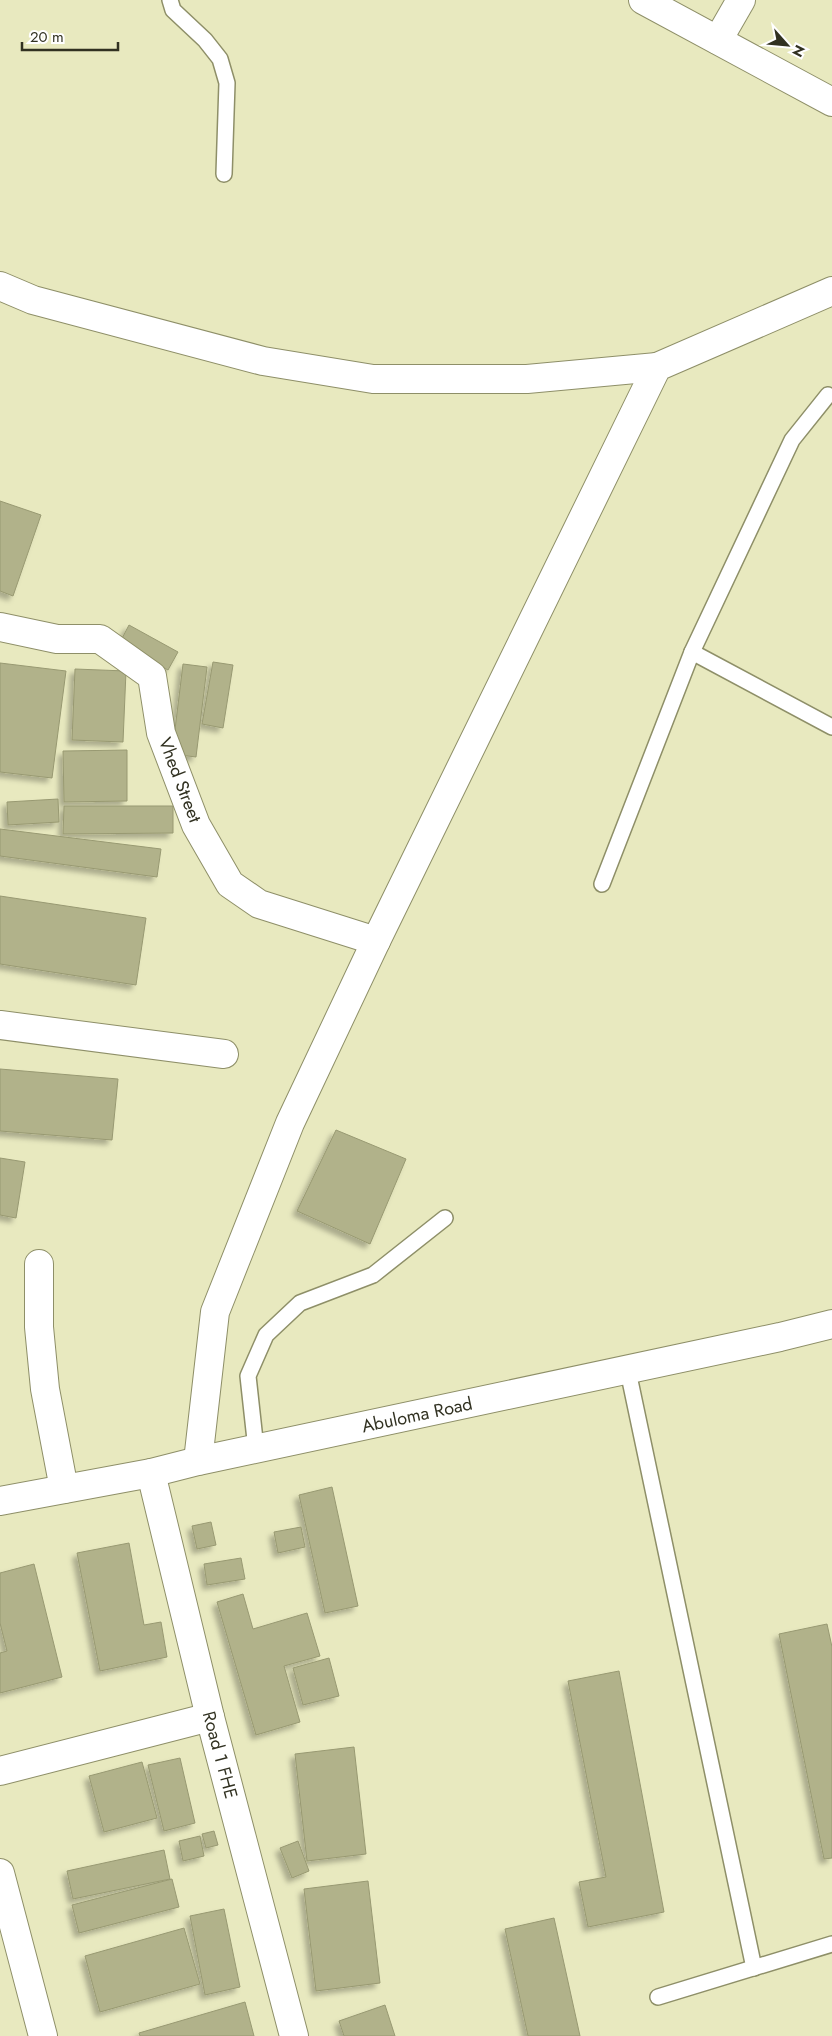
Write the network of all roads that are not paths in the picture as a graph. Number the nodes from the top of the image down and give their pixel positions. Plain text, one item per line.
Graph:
1 (170, 0) edge
2 (643, 0) edge
3 (740, 0) edge
4 (718, 40) junction
5 (832, 102) edge
6 (224, 174) dead end
7 (0, 286) edge
8 (832, 291) edge
9 (657, 367) junction
10 (828, 395) dead end
11 (0, 627) edge
12 (692, 652) junction
13 (832, 727) edge
14 (602, 884) dead end
15 (376, 940) junction
16 (0, 1025) edge
17 (224, 1054) dead end
18 (446, 1218) dead end
19 (39, 1264) dead end
20 (832, 1324) edge
21 (628, 1371) junction
22 (256, 1449) junction
23 (198, 1461) junction
24 (150, 1473) junction
25 (64, 1489) junction
26 (0, 1501) edge
27 (210, 1717) junction
28 (0, 1771) edge
29 (0, 1873) edge
30 (832, 1944) edge
31 (754, 1968) junction
32 (658, 1997) dead end
33 (43, 2036) edge
34 (294, 2036) edge

1 - 6 lane
2 - 4 street
3 - 4 street
4 - 5 street
7 - 9 street
8 - 9 street
9 - 15 street
10 - 12 lane
11 - 15 street, Vhed Street
12 - 13 lane
12 - 14 lane
15 - 23 street
16 - 17 street
18 - 22 lane
19 - 25 street
20 - 21 street, Abuloma Road
21 - 22 street, Abuloma Road
21 - 31 lane
22 - 23 street, Abuloma Road
23 - 24 street, Abuloma Road
24 - 25 street, Abuloma Road
24 - 27 street, Road 1 FHE
25 - 26 street, Abuloma Road
27 - 28 street
27 - 34 street, Road 1 FHE
29 - 33 street
30 - 31 lane
31 - 32 lane

